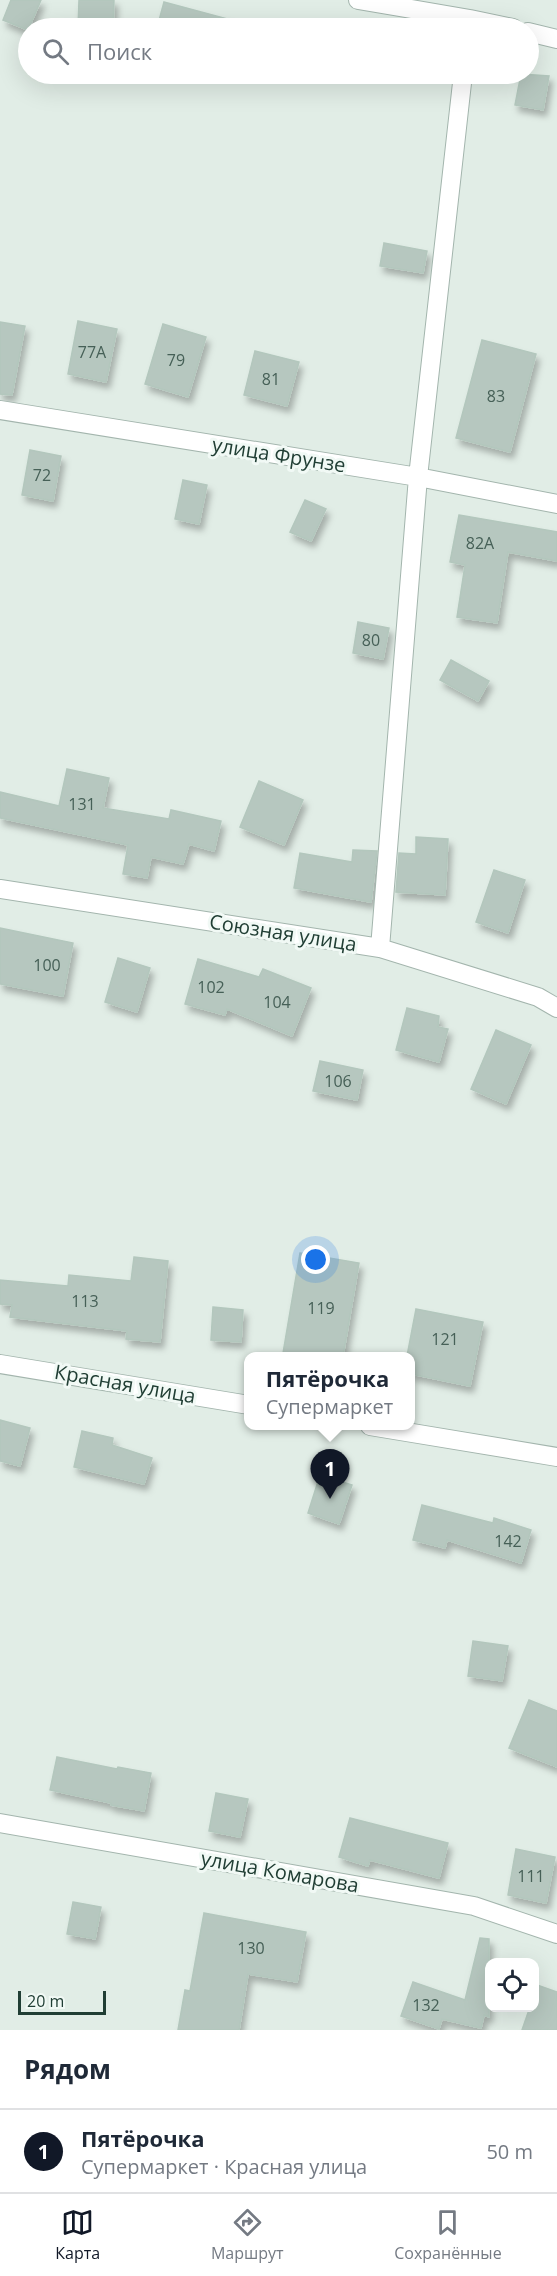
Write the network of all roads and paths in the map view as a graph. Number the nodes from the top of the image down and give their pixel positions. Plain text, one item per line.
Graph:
1 (358, 0) edge
2 (441, 18) edge
3 (539, 35) edge
4 (557, 39) edge
5 (462, 84) edge
6 (0, 410) edge
7 (418, 477) junction
8 (557, 504) edge
9 (0, 890) edge
10 (380, 948) junction
11 (557, 1008) edge
12 (0, 1364) edge
13 (244, 1404) edge
14 (399, 1430) edge
15 (557, 1457) edge
16 (0, 1823) edge
17 (557, 1934) edge

1 - 2 street
3 - 4 street
5 - 7 street
6 - 7 street, улица Фрунзе
7 - 8 street, улица Фрунзе
7 - 10 street
9 - 10 street, Союзная улица
10 - 11 street, Союзная улица
12 - 13 street, Красная улица
14 - 15 street
16 - 17 street, улица Комарова

